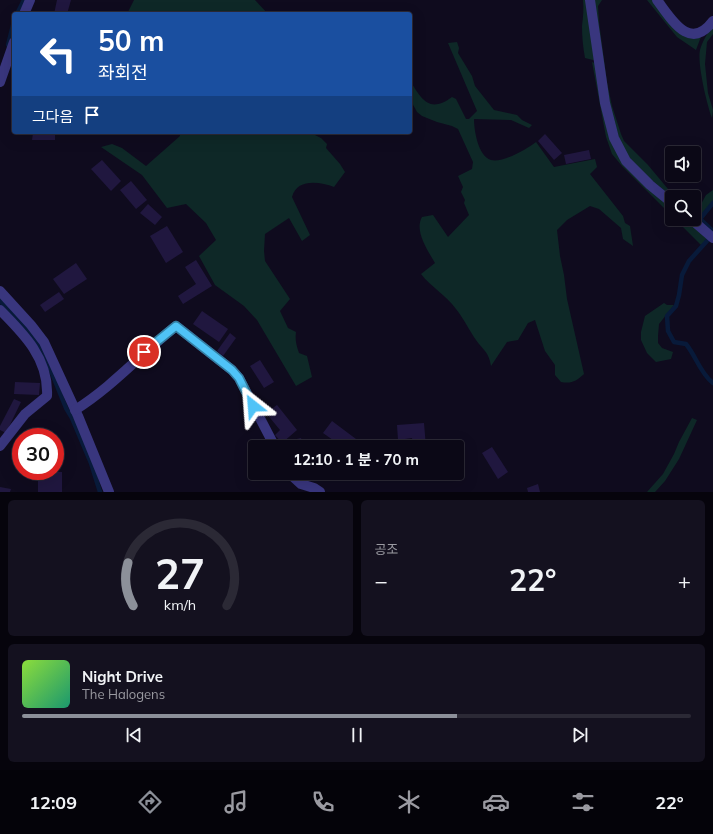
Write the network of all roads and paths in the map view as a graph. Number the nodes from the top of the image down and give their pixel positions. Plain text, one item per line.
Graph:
1 (30, 0) edge
2 (590, 0) edge
3 (657, 0) edge
4 (25, 12) edge
5 (713, 21) edge
6 (12, 48) edge
7 (0, 82) edge
8 (665, 197) edge
9 (699, 226) edge
10 (713, 238) edge
11 (0, 291) edge
12 (0, 310) edge
13 (75, 410) junction
14 (271, 440) edge
15 (0, 446) edge
16 (297, 480) edge
17 (109, 492) edge
18 (320, 492) edge

1 - 4 street
2 - 8 street
3 - 5 street
6 - 7 street
9 - 10 street
11 - 13 street
12 - 15 street
13 - 14 street
13 - 17 street
16 - 18 street

